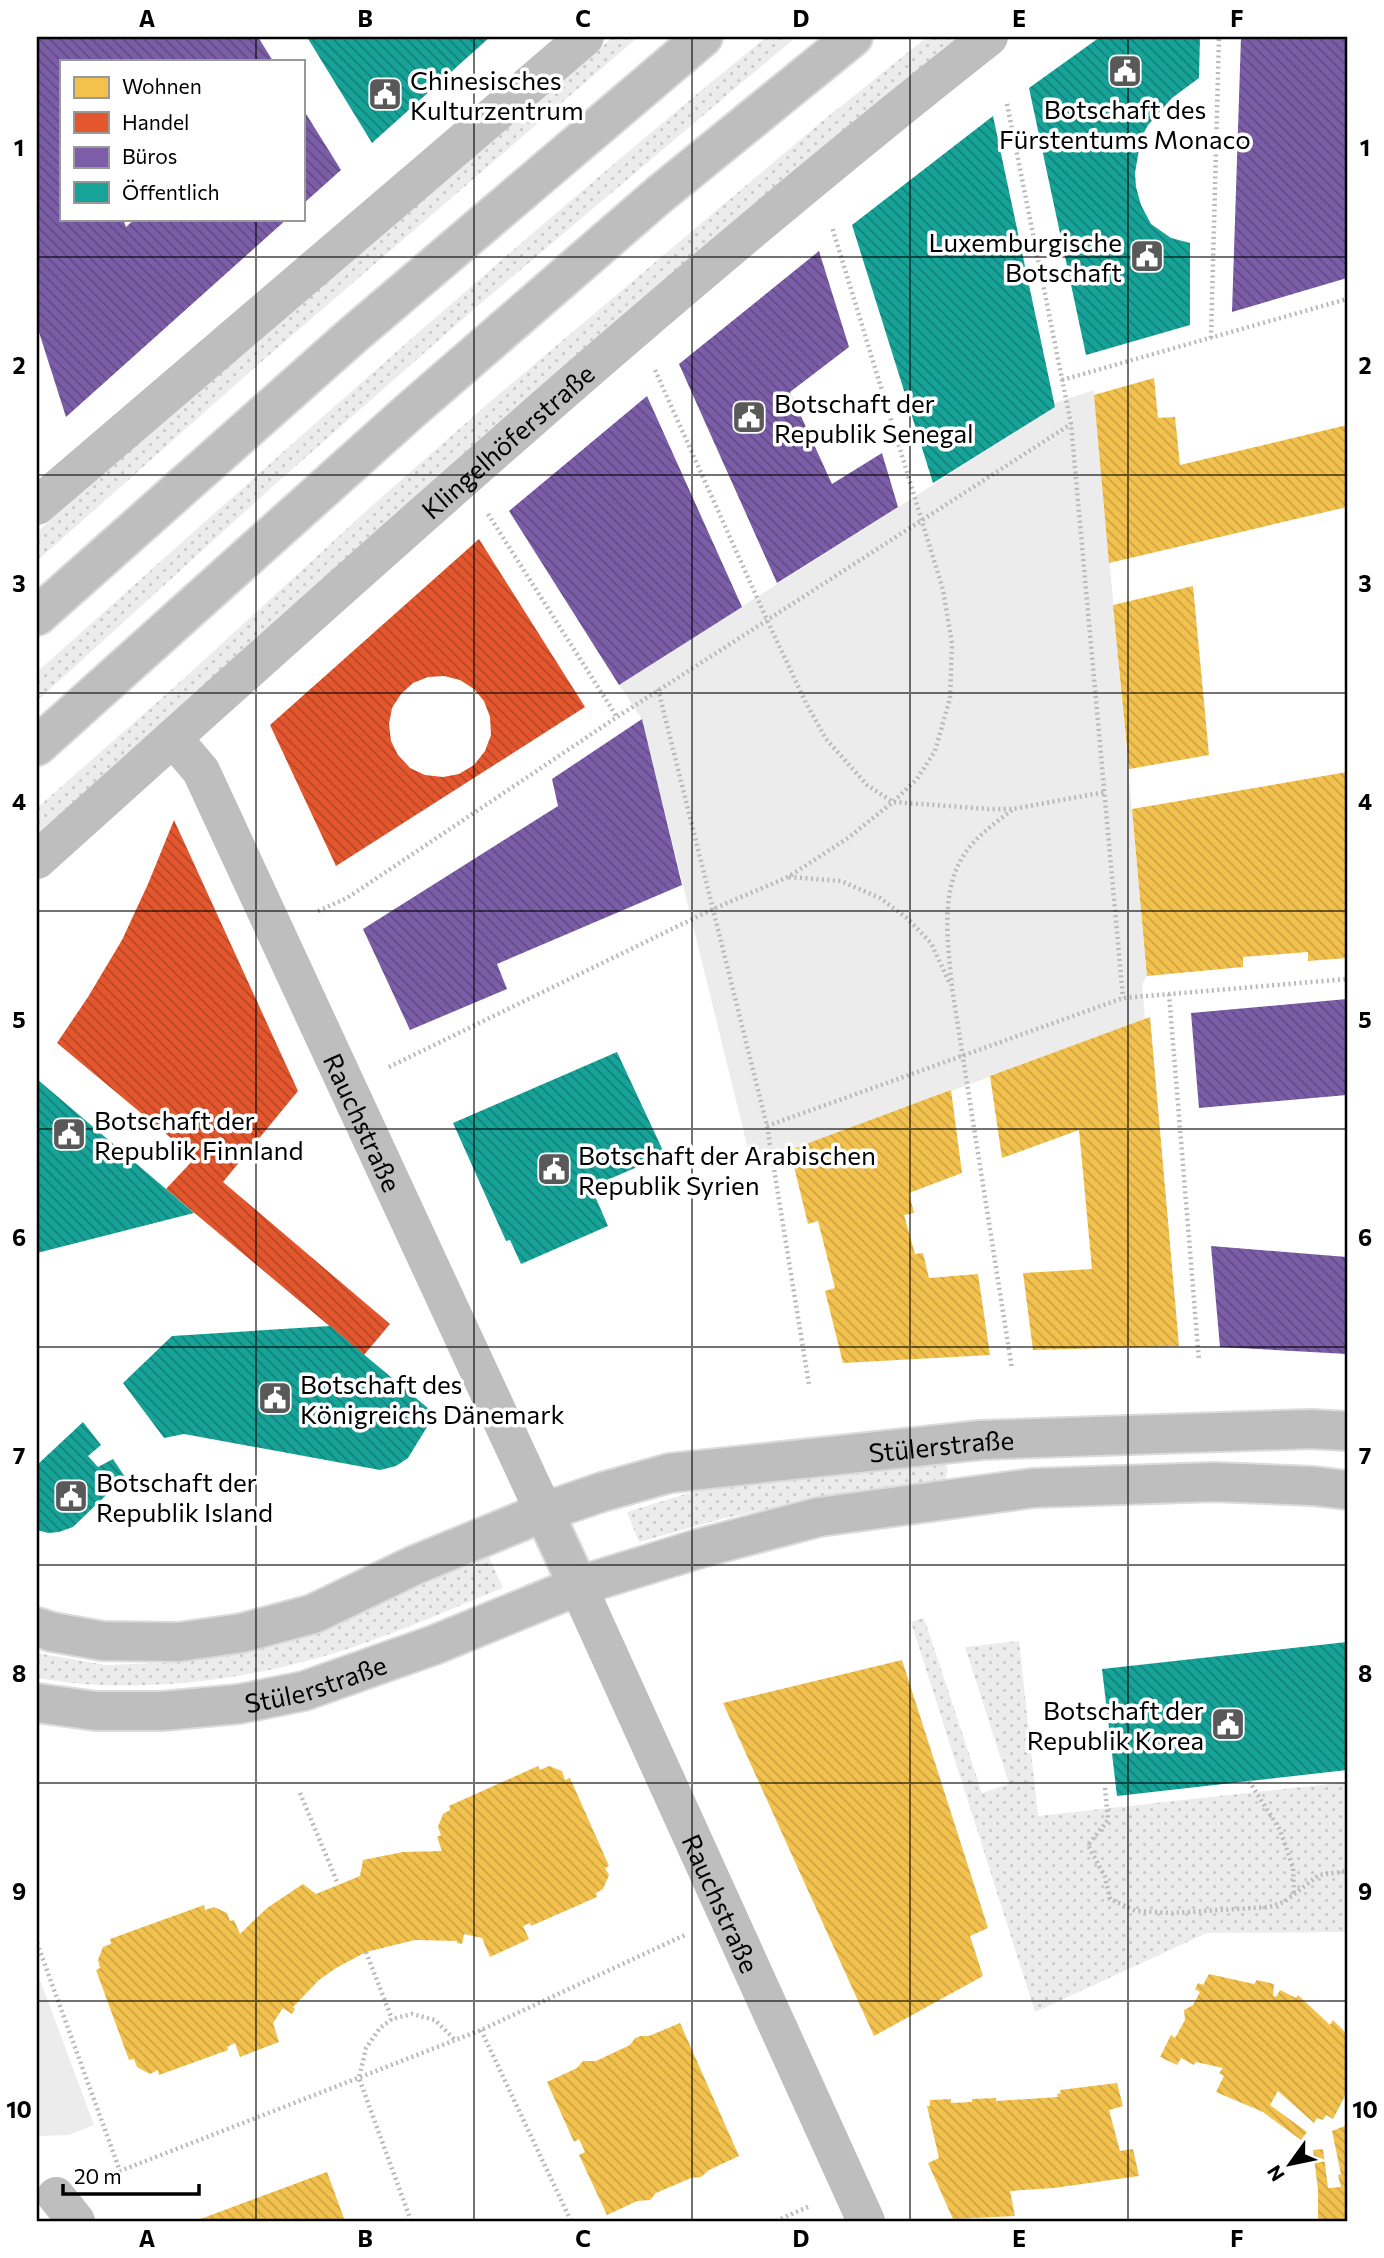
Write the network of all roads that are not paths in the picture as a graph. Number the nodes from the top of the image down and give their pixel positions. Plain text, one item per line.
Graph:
1 (585, 37) edge
2 (703, 37) edge
3 (853, 37) edge
4 (989, 37) edge
5 (44, 486) edge
6 (37, 616) edge
7 (173, 738) junction
8 (37, 746) edge
9 (37, 860) edge
10 (1347, 1432) edge
11 (1347, 1490) edge
12 (544, 1512) junction
13 (578, 1586) junction
14 (37, 1627) edge
15 (37, 1703) edge
16 (866, 2221) edge

1 - 5 main road
2 - 6 main road
3 - 8 main road
4 - 7 main road, Klingelhöferstraße
7 - 9 main road, Klingelhöferstraße
7 - 12 main road, Rauchstraße
10 - 12 main road, Stülerstraße
11 - 13 main road, Stülerstraße
12 - 13 main road
12 - 14 main road, Stülerstraße
13 - 15 main road, Stülerstraße
13 - 16 main road, Rauchstraße

